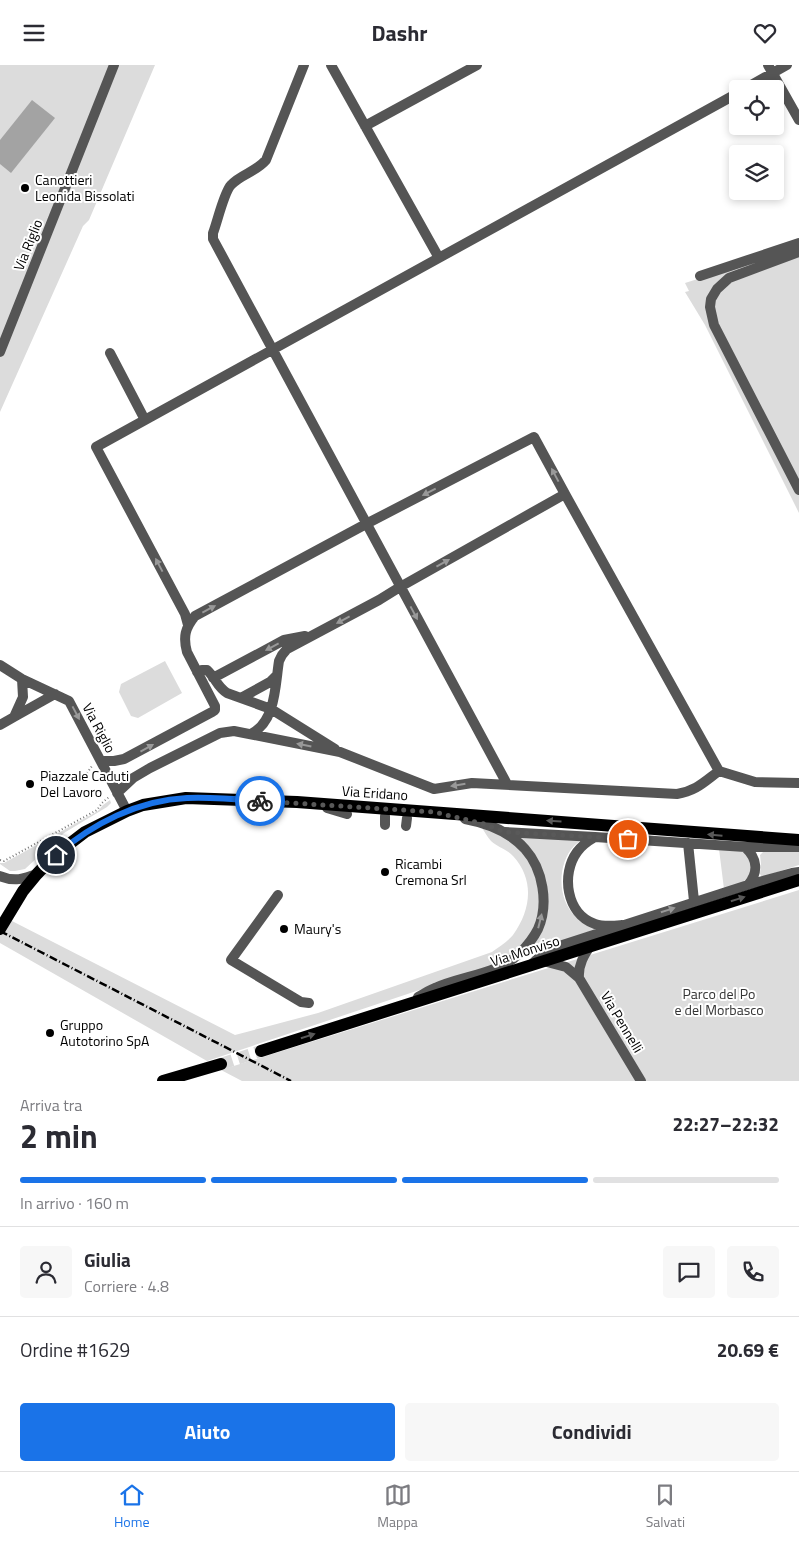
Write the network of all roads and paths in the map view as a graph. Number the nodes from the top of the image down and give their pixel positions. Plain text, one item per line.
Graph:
1 (114, 65) edge
2 (304, 65) edge
3 (331, 65) edge
4 (477, 65) edge
5 (787, 65) edge
6 (771, 69) edge
7 (756, 80) edge
8 (729, 98) edge
9 (799, 120) edge
10 (365, 126) junction
11 (799, 243) edge
12 (799, 252) edge
13 (439, 258) junction
14 (700, 276) dead end
15 (273, 350) junction
16 (0, 352) edge
17 (110, 353) dead end
18 (146, 420) junction
19 (799, 490) edge
20 (565, 495) junction
21 (366, 524) junction
22 (400, 587) junction
23 (188, 625) junction
24 (319, 633) junction
25 (0, 665) edge
26 (197, 672) junction
27 (276, 676) junction
28 (214, 678) junction
29 (22, 679) junction
30 (55, 694) junction
31 (241, 698) junction
32 (271, 709) junction
33 (14, 717) junction
34 (0, 725) edge
35 (251, 734) junction
36 (340, 752) junction
37 (101, 761) junction
38 (718, 771) junction
39 (799, 783) edge
40 (507, 784) junction
41 (117, 793) junction
42 (322, 804) junction
43 (127, 811) junction
44 (434, 812) junction
45 (347, 814) dead end
46 (504, 832) junction
47 (595, 837) junction
48 (799, 840) edge
49 (688, 843) junction
50 (745, 847) junction
51 (799, 847) edge
52 (0, 860) edge
53 (799, 872) edge
54 (37, 874) junction
55 (0, 875) edge
56 (799, 880) edge
57 (748, 885) junction
58 (278, 895) dead end
59 (694, 901) junction
60 (622, 925) junction
61 (0, 929) edge
62 (591, 945) junction
63 (537, 963) junction
64 (579, 978) junction
65 (309, 1003) dead end
66 (399, 1007) junction
67 (261, 1051) tunnel mouth
68 (220, 1064) tunnel mouth
69 (163, 1081) edge
70 (641, 1081) edge

1 - 16 street, Via Riglio
2 - 15 street
3 - 10 street
4 - 10 street
5 - 6 street
6 - 7 street
6 - 9 street
8 - 13 street
10 - 13 street
11 - 14 street
12 - 19 street
13 - 15 street
15 - 18 street
15 - 21 street
17 - 18 street
23 -> 18 street
20 -> 21 street
22 -> 20 street
20 - 38 street
21 - 22 street
23 -> 21 street
22 -> 24 street
22 -> 40 street
23 - 26 street
24 - 27 street
24 -> 28 street
25 - 29 street, Via Riglio
26 - 28 street
37 -> 26 street
27 - 31 street
27 - 32 street
28 - 31 street
29 - 30 street, Via Riglio
29 - 33 street
30 - 33 street
30 -> 37 street, Via Riglio
31 - 32 street
32 - 35 street
32 - 36 street
33 - 34 street
36 -> 35 street
35 - 41 street
40 -> 36 street
37 - 41 street, Via Riglio
38 - 39 street
38 - 40 street
41 - 43 street, Via Riglio
41 - 52 path
42 - 43 main road, Via Eridano
42 - 44 main road, Via Eridano
42 - 45 street
43 - 54 main road, Via Eridano
44 - 46 street
48 -> 44 main road, Via Eridano
46 - 47 street
66 -> 46 street
47 - 49 street
47 - 60 street
49 - 50 street
49 - 59 street
50 - 51 street
50 - 57 street
53 - 57 street
54 - 55 street
54 - 61 main road, Via Eridano
62 -> 56 main road, Via Monviso
57 - 59 street
58 - 65 street
60 -> 59 street
60 - 63 street
62 - 63 main road, Via Monviso
62 - 64 street
63 - 64 street, Via Pennelli
63 - 66 main road, Via Monviso
64 - 70 street, Via Pennelli
67 -> 66 main road, Via Monviso
68 - 69 main road

